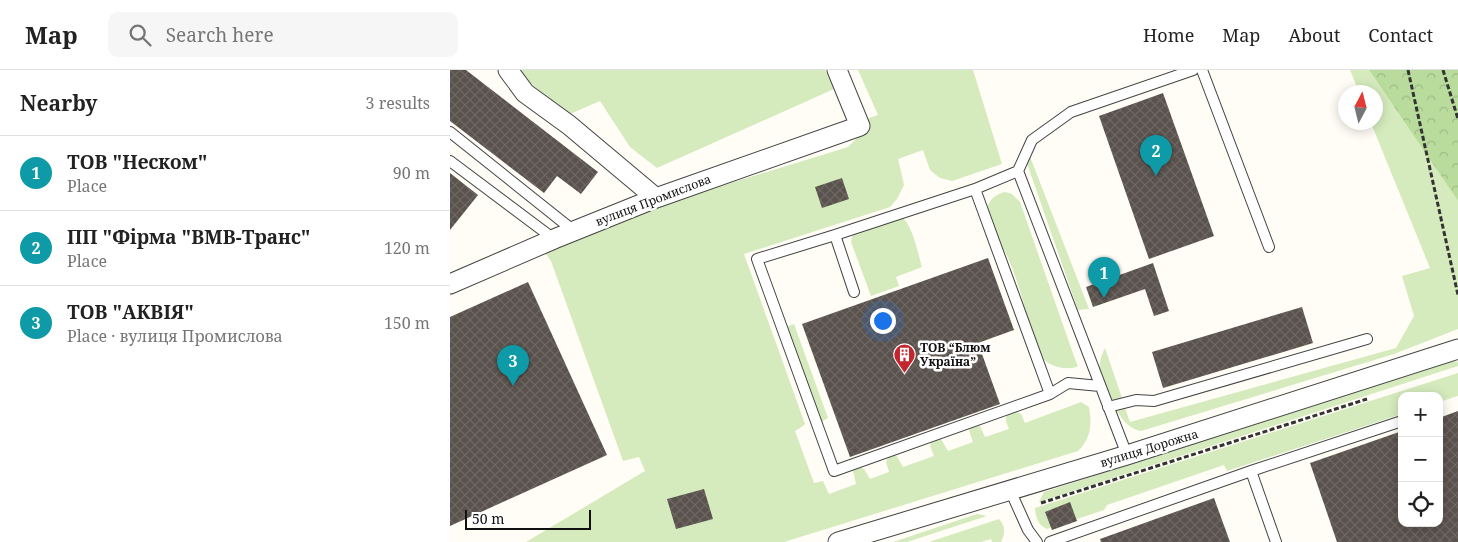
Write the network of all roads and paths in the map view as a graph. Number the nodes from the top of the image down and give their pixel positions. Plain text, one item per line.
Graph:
1 (508, 70) edge
2 (837, 70) edge
3 (1193, 70) edge
4 (1202, 70) edge
5 (1408, 70) edge
6 (1443, 70) edge
7 (1458, 118) edge
8 (450, 132) edge
9 (450, 161) edge
10 (1018, 171) junction
11 (975, 189) junction
12 (656, 198) junction
13 (574, 231) junction
14 (835, 235) junction
15 (554, 239) junction
16 (1269, 247) dead end
17 (450, 284) edge
18 (854, 292) dead end
19 (1458, 294) edge
20 (1367, 339) dead end
21 (1458, 349) edge
22 (1100, 386) junction
23 (1050, 394) junction
24 (1373, 397) dead end
25 (1108, 408) junction
26 (1398, 422) edge
27 (1127, 455) junction
28 (1252, 471) junction
29 (1010, 490) junction
30 (1041, 503) dead end
31 (838, 542) edge
32 (1038, 542) edge
33 (1050, 542) edge
34 (1276, 542) edge

1 - 12 street
2 - 12 street, вулиця Промислова
3 - 10 lane
4 - 16 lane
5 - 19 path
6 - 7 path
8 - 13 lane
9 - 15 lane
10 - 11 lane
10 - 22 lane
11 - 14 lane
11 - 23 lane
12 - 13 street, вулиця Промислова
13 - 15 street, вулиця Промислова
14 - 18 lane
14 - 23 lane
15 - 17 street, вулиця Промислова
20 - 25 lane
21 - 27 street, вулиця Дорожна
22 - 23 lane
22 - 25 lane
24 - 30 path
25 - 27 lane
26 - 28 lane
27 - 29 street, вулиця Дорожна
28 - 33 lane
28 - 34 lane
29 - 31 street, вулиця Дорожна
29 - 32 lane

